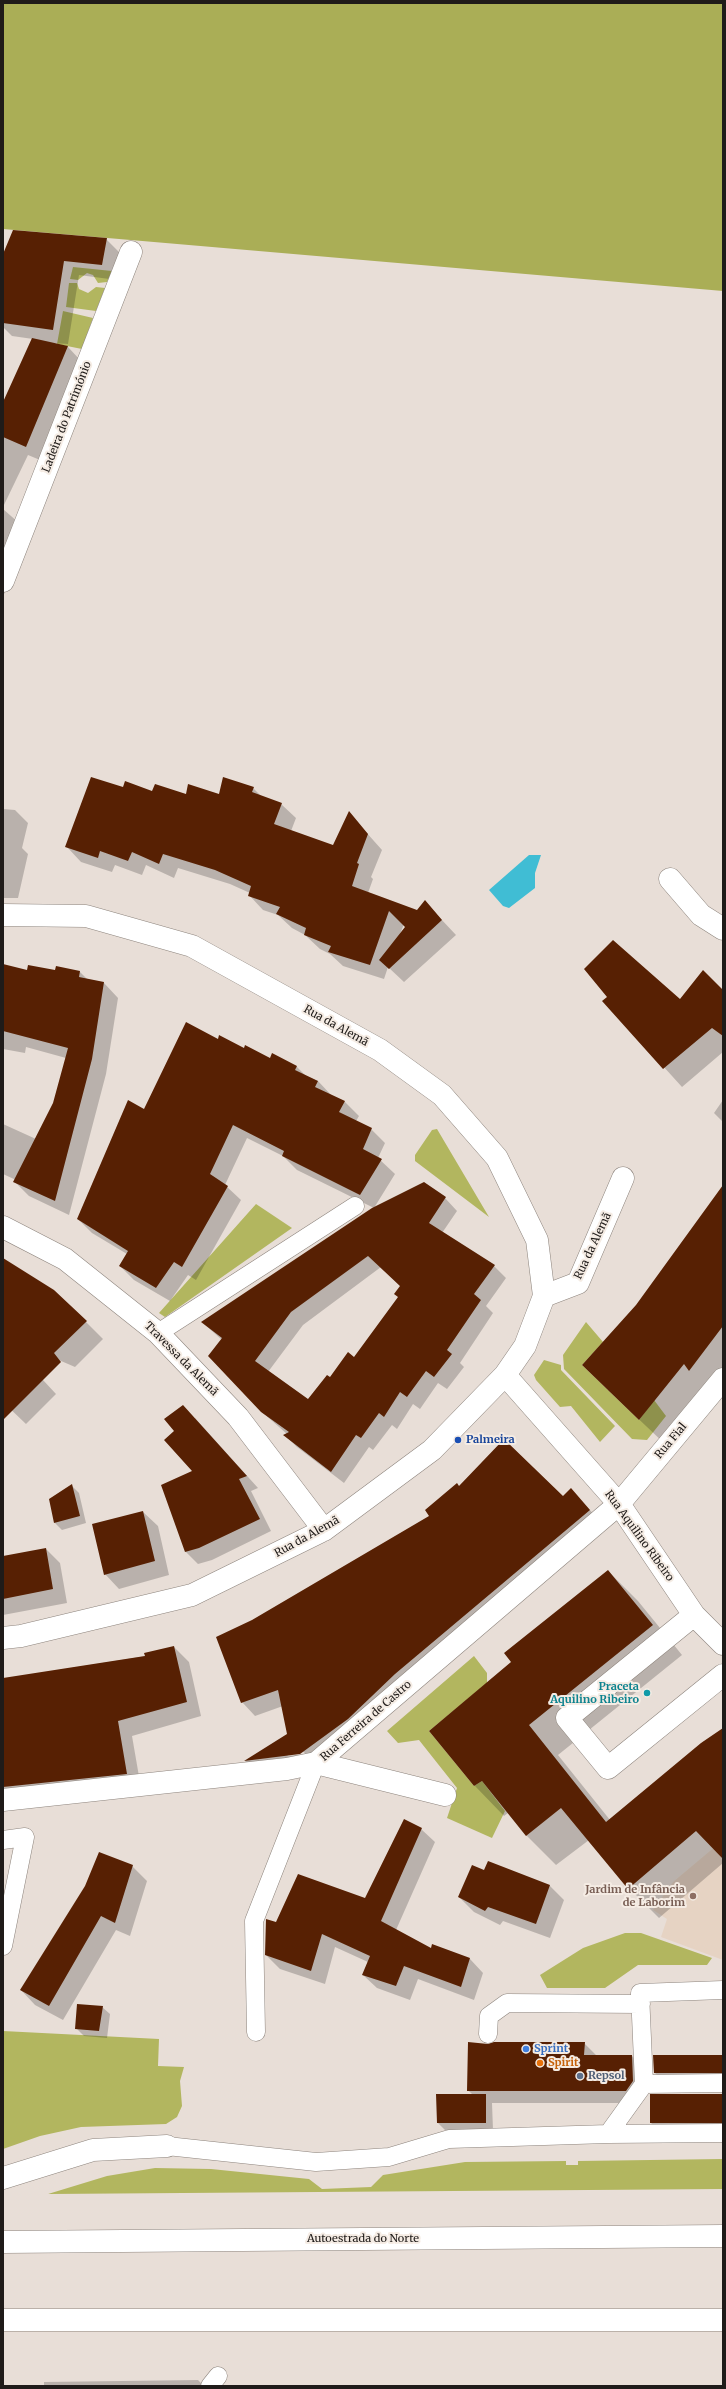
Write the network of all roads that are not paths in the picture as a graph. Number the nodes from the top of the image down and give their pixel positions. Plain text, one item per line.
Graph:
1 (131, 252) dead end
2 (3, 581) edge
3 (670, 878) dead end
4 (3, 915) edge
5 (723, 930) edge
6 (623, 1178) dead end
7 (355, 1206) dead end
8 (3, 1227) edge
9 (544, 1296) junction
10 (158, 1333) junction
11 (505, 1375) junction
12 (723, 1378) edge
13 (619, 1504) junction
14 (324, 1530) junction
15 (694, 1615) junction
16 (3, 1638) edge
17 (723, 1644) edge
18 (723, 1675) edge
19 (316, 1763) junction
20 (445, 1795) dead end
21 (3, 1800) edge
22 (3, 1840) edge
23 (3, 1946) edge
24 (723, 1990) edge
25 (641, 2004) junction
26 (256, 2032) dead end
27 (488, 2034) dead end
28 (644, 2084) junction
29 (723, 2084) edge
30 (723, 2133) edge
31 (608, 2134) junction
32 (167, 2146) joint
33 (3, 2178) edge
34 (723, 2236) edge
35 (3, 2242) edge
36 (3, 2320) edge
37 (723, 2320) edge

1 - 2 main road, Ladeira do Património
3 - 5 main road
4 - 9 main road, Rua da Alemã
6 - 9 main road, Rua da Alemã
7 - 10 lane
8 - 10 main road, Travessa da Alemã
9 - 11 main road, Rua da Alemã
10 - 14 main road, Travessa da Alemã
11 - 13 main road, Rua Aquilino Ribeiro
11 - 14 main road, Rua da Alemã
12 - 13 main road, Rua Fial
13 - 15 main road, Rua Aquilino Ribeiro
13 - 19 main road, Rua Ferreira de Castro
14 - 16 main road, Rua da Alemã
15 - 17 main road, Rua Aquilino Ribeiro
15 - 18 main road
19 - 20 main road
19 - 21 main road, Rua Ferreira de Castro
19 - 26 lane
22 - 23 lane
24 - 25 lane
25 - 27 lane
25 - 28 lane
28 - 29 lane
28 - 31 lane
30 - 31 lane
31 - 32 lane
32 - 33 main road
34 - 35 main road, Autoestrada do Norte
36 - 37 main road

